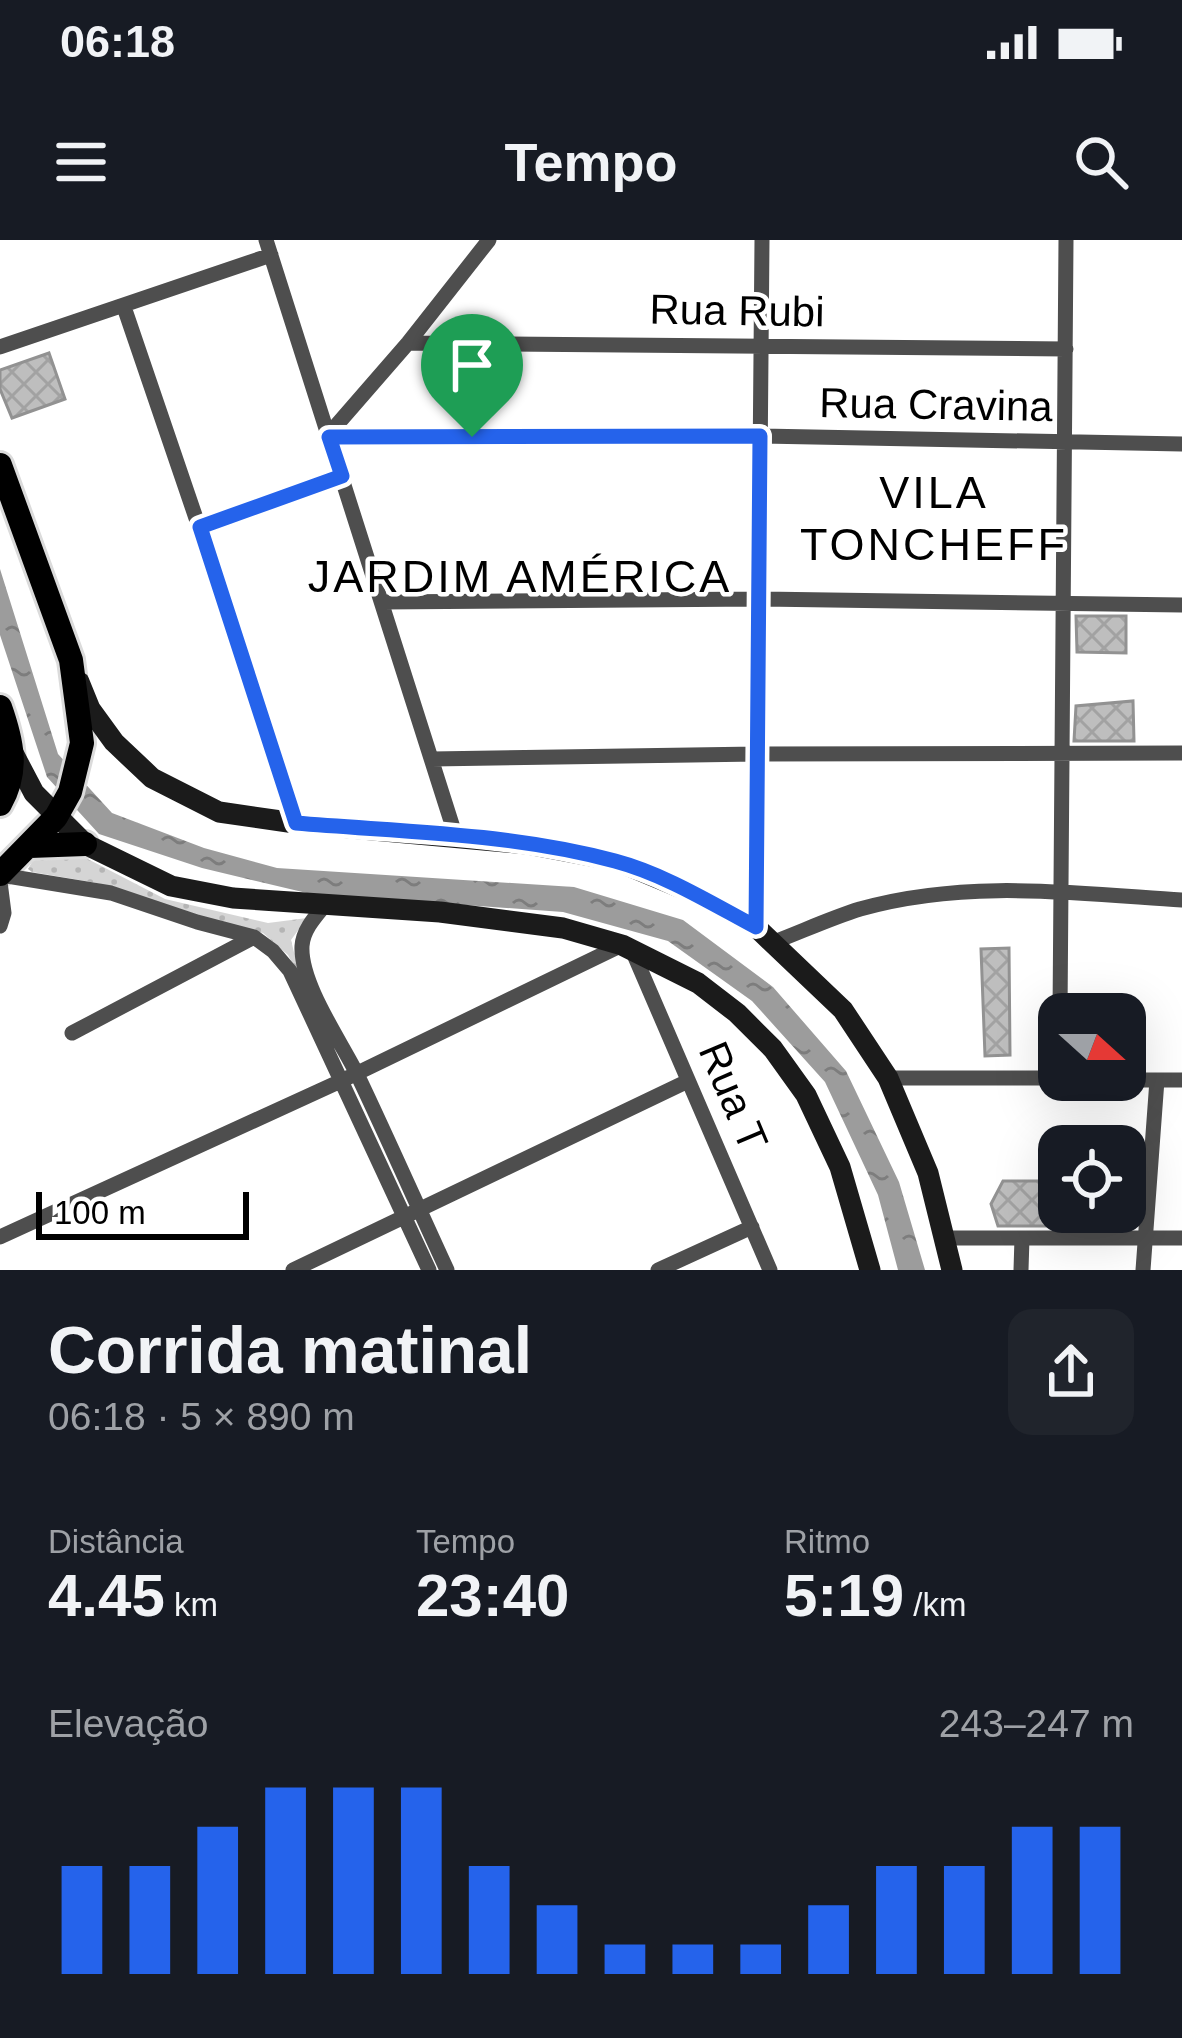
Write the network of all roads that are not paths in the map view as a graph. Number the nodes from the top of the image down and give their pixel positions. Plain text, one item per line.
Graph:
1 (489, 240) edge
2 (762, 240) edge
3 (1066, 240) edge
4 (269, 248) edge
5 (124, 307) junction
6 (408, 343) junction
7 (0, 347) edge
8 (759, 347) junction
9 (1066, 349) junction
10 (328, 436) junction
11 (760, 436) junction
12 (1064, 443) junction
13 (1182, 444) edge
14 (0, 466) edge
15 (342, 476) junction
16 (200, 527) junction
17 (757, 599) junction
18 (382, 602) junction
19 (1062, 604) junction
20 (1182, 605) edge
21 (71, 660) junction
22 (0, 707) edge
23 (13, 753) junction
24 (1182, 753) edge
25 (757, 754) junction
26 (1060, 754) junction
27 (432, 759) junction
28 (0, 804) edge
29 (56, 817) junction
30 (296, 823) junction
31 (456, 837) junction
32 (85, 844) junction
33 (30, 846) junction
34 (0, 877) edge
35 (1062, 892) junction
36 (1182, 900) edge
37 (325, 905) junction
38 (0, 926) edge
39 (756, 927) junction
40 (254, 937) junction
41 (774, 942) junction
42 (627, 947) junction
43 (1060, 993) edge
44 (72, 1033) dead end
45 (350, 1077) junction
46 (888, 1078) junction
47 (1038, 1078) edge
48 (1146, 1080) edge
49 (1157, 1080) junction
50 (1182, 1080) edge
51 (688, 1081) junction
52 (412, 1213) junction
53 (752, 1227) junction
54 (0, 1237) edge
55 (946, 1238) junction
56 (1022, 1238) junction
57 (1145, 1238) junction
58 (1182, 1238) edge
59 (293, 1270) edge
60 (429, 1270) edge
61 (448, 1270) edge
62 (658, 1270) edge
63 (770, 1270) edge
64 (870, 1270) edge
65 (952, 1270) edge
66 (1021, 1270) edge
67 (1143, 1270) edge

1 - 6 street
2 - 8 street
3 - 9 street
4 - 5 street
4 - 10 street
5 - 7 street
5 - 16 street
6 - 8 street, Rua Rubi
6 - 10 street
8 - 9 street, Rua Rubi
8 - 11 street
9 - 12 street
10 - 11 street, Rua Cravina
10 - 15 street
11 - 12 street, Rua Cravina
11 - 17 street
12 - 13 street, Rua Cravina
12 - 19 street
14 - 21 main road
15 - 16 street
15 - 18 street
16 - 30 street
17 - 18 street
17 - 19 street
17 - 25 street
18 - 27 street
19 - 20 street
19 - 26 street
21 - 29 main road
21 - 30 main road
22 - 23 main road
23 - 28 main road
23 - 29 main road
24 - 26 street
25 - 26 street
25 - 27 street
25 - 39 street
26 - 35 street
27 - 31 street
29 - 32 main road
29 - 33 main road
30 - 31 main road
31 - 39 main road
32 - 33 main road
32 - 37 main road
33 - 34 main road
34 - 38 street
34 - 40 street
35 - 36 street
35 - 41 street
35 - 43 street
37 - 42 main road
37 - 45 street
39 - 41 main road
40 - 44 street
40 - 45 street
41 - 46 main road
42 - 45 street
42 - 51 street, Rua T
42 - 64 main road
45 - 52 street
45 - 54 street
46 - 47 street
46 - 55 main road
48 - 49 street
49 - 50 street
49 - 57 street
51 - 52 street
51 - 53 street, Rua T
52 - 59 street
52 - 60 street
52 - 61 street
53 - 62 street
53 - 63 street, Rua T
55 - 56 street
55 - 65 main road
56 - 57 street
56 - 66 street
57 - 58 street
57 - 67 street

